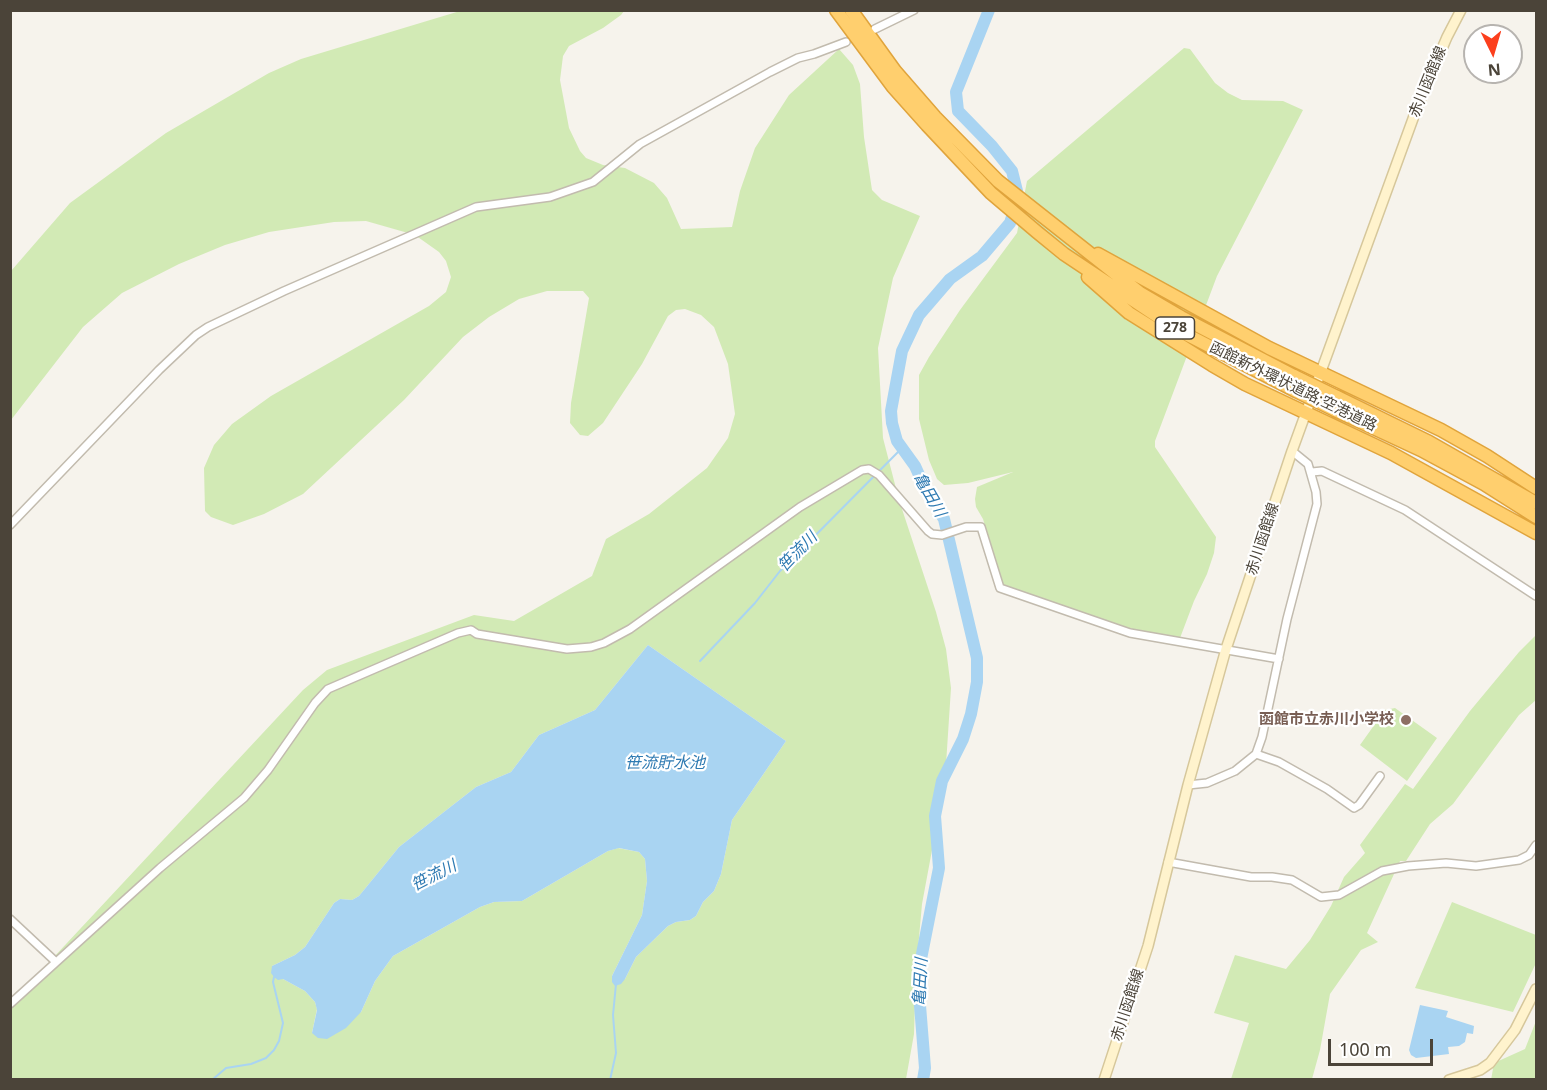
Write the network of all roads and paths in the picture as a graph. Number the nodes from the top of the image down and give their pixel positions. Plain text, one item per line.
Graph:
1 (836, 10) edge
2 (851, 10) edge
3 (914, 10) edge
4 (1461, 10) edge
5 (875, 29) dead end
6 (846, 42) dead end
7 (1073, 242) junction
8 (1064, 254) junction
9 (1321, 374) junction
10 (1336, 403) junction
11 (1307, 413) junction
12 (1292, 451) junction
13 (1312, 472) junction
14 (1536, 488) edge
15 (1536, 502) edge
16 (1536, 517) edge
17 (10, 525) edge
18 (1536, 533) edge
19 (1536, 597) edge
20 (1226, 649) junction
21 (1279, 659) junction
22 (1256, 754) junction
23 (1380, 776) dead end
24 (1188, 785) junction
25 (1536, 845) edge
26 (1168, 862) junction
27 (10, 919) edge
28 (56, 962) junction
29 (1536, 989) edge
30 (10, 1004) edge
31 (1104, 1080) edge
32 (1449, 1080) edge

1 - 8 highway, 函館新外環状道路;空港道路 / 278
2 - 7 highway, 函館新外環状道路;空港道路 / 278
3 - 5 street
4 - 9 main road, 赤川函館線
6 - 17 street
7 - 9 highway
7 - 10 highway, 函館新外環状道路;空港道路 / 278, bridge
8 - 10 highway, 函館新外環状道路;空港道路 / 278, bridge
8 - 11 highway
9 - 11 main road, 赤川函館線
9 - 14 highway
10 - 15 highway, 函館新外環状道路;空港道路 / 278
10 - 16 highway, 函館新外環状道路;空港道路 / 278
11 - 12 main road, 赤川函館線
11 - 18 highway
12 - 13 street
12 - 20 main road, 赤川函館線
13 - 19 street
13 - 21 street
20 - 21 street
20 - 24 main road, 赤川函館線
20 - 28 street
21 - 22 street
22 - 23 street
22 - 24 street
24 - 26 main road, 赤川函館線
25 - 26 street
26 - 31 main road, 赤川函館線
27 - 28 street
28 - 30 street
29 - 32 main road

